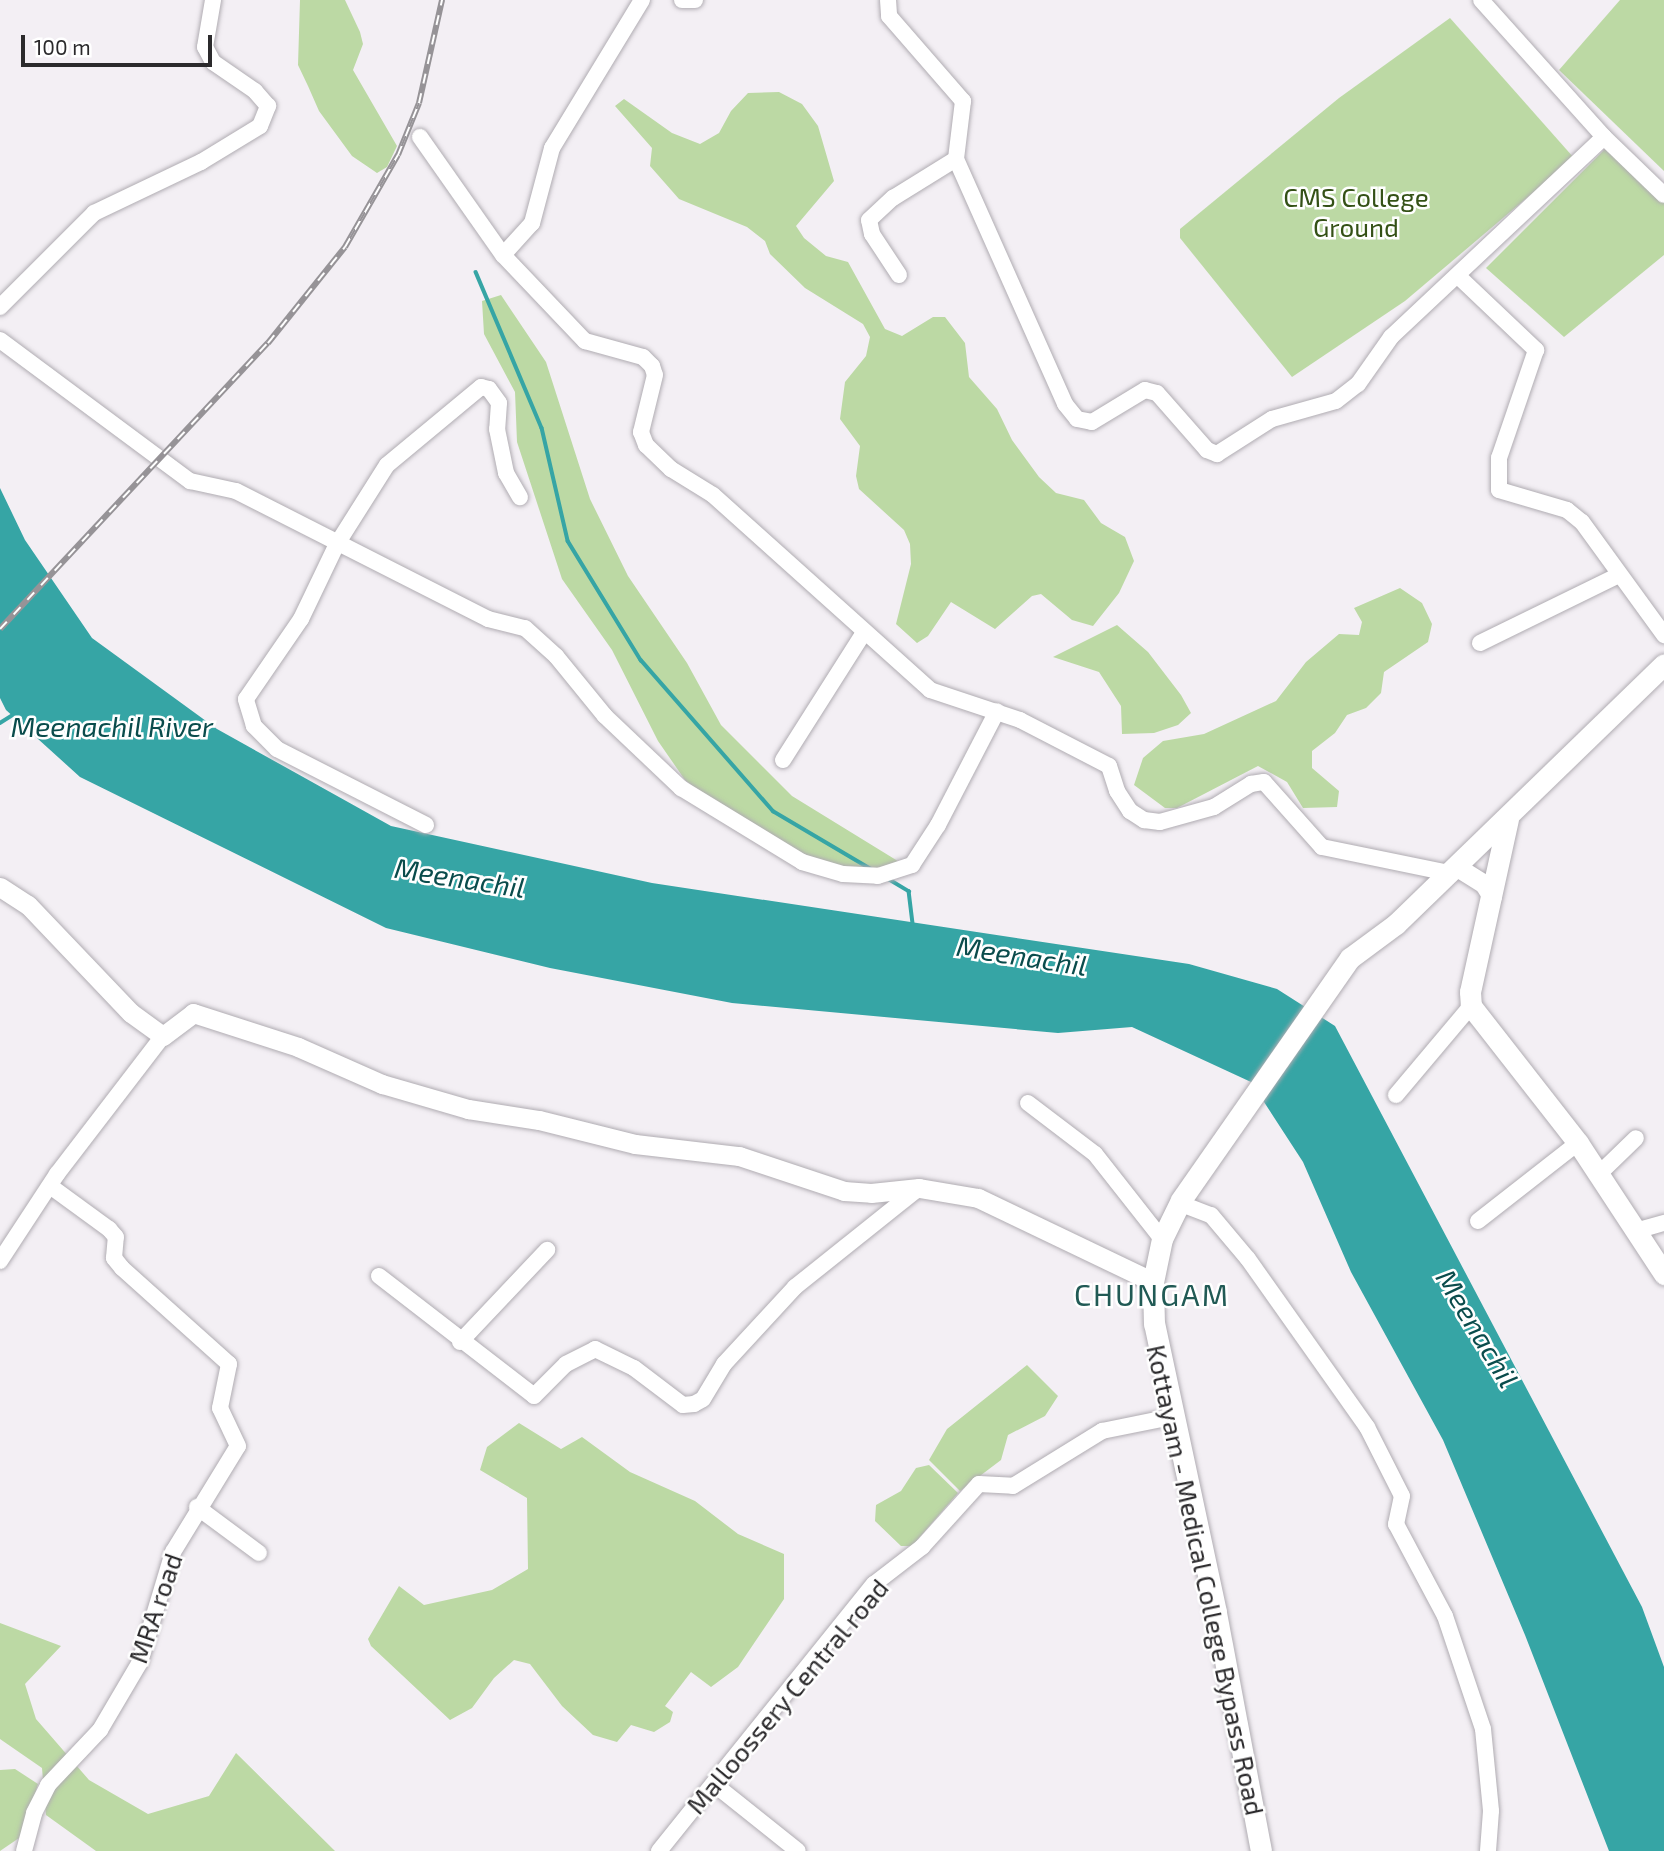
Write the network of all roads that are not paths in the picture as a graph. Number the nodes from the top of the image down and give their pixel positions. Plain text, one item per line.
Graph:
1 (213, 0) edge
2 (642, 0) edge
3 (682, 0) edge
4 (695, 0) edge
5 (888, 0) edge
6 (1481, 0) edge
7 (419, 137) dead end
8 (1604, 137) junction
9 (956, 159) junction
10 (1664, 195) edge
11 (503, 255) junction
12 (899, 275) dead end
13 (1458, 275) junction
14 (0, 307) edge
15 (0, 340) edge
16 (520, 498) dead end
17 (337, 544) junction
18 (1619, 575) junction
19 (863, 634) junction
20 (1664, 635) edge
21 (1480, 643) dead end
22 (1664, 664) edge
23 (996, 712) junction
24 (783, 760) dead end
25 (1508, 818) junction
26 (426, 825) dead end
27 (1453, 870) junction
28 (0, 887) edge
29 (1492, 897) junction
30 (1472, 1006) junction
31 (163, 1036) junction
32 (1396, 1096) dead end
33 (1028, 1103) dead end
34 (1636, 1138) dead end
35 (1578, 1143) junction
36 (1600, 1173) junction
37 (50, 1186) junction
38 (919, 1188) junction
39 (1180, 1202) junction
40 (1478, 1221) dead end
41 (1664, 1223) edge
42 (1639, 1230) junction
43 (1162, 1239) junction
44 (547, 1250) dead end
45 (0, 1261) edge
46 (1664, 1274) edge
47 (379, 1276) dead end
48 (1153, 1282) junction
49 (460, 1342) junction
50 (1171, 1417) junction
51 (197, 1507) junction
52 (260, 1553) dead end
53 (719, 1788) junction
54 (24, 1851) edge
55 (659, 1851) edge
56 (798, 1851) edge
57 (1261, 1851) edge
58 (1488, 1851) edge

1 - 14 street
2 - 11 street
3 - 4 street
5 - 9 street
6 - 8 street
7 - 11 street
8 - 10 street
8 - 13 street
9 - 12 street
9 - 13 street
11 - 19 street
13 - 18 street
15 - 17 street
16 - 17 street
17 - 23 street
17 - 26 street
18 - 20 street
18 - 21 street
19 - 23 street
19 - 24 street
22 - 25 main road, Kottayam - Medical College Bypass Road
23 - 27 street
25 - 27 main road, Kottayam - Medical College Bypass Road
25 - 29 main road
27 - 29 street
27 - 39 main road, Kottayam - Medical College Bypass Road
28 - 31 street
29 - 30 main road
30 - 32 street
30 - 35 main road
31 - 37 street
31 - 38 street
33 - 43 street
34 - 36 street
35 - 36 main road
35 - 40 street
36 - 42 main road
37 - 45 street
37 - 51 street, MRA road
38 - 48 street
38 - 49 street
39 - 43 main road, Kottayam - Medical College Bypass Road
39 - 58 street
41 - 42 street
42 - 46 main road
43 - 48 main road, Kottayam - Medical College Bypass Road
44 - 49 street
47 - 49 street
48 - 50 main road, Kottayam - Medical College Bypass Road
50 - 53 street, Malloossery Central road
50 - 57 main road, Kottayam - Medical College Bypass Road
51 - 52 street
51 - 54 street, MRA road
53 - 55 street, Malloossery Central road
53 - 56 street

